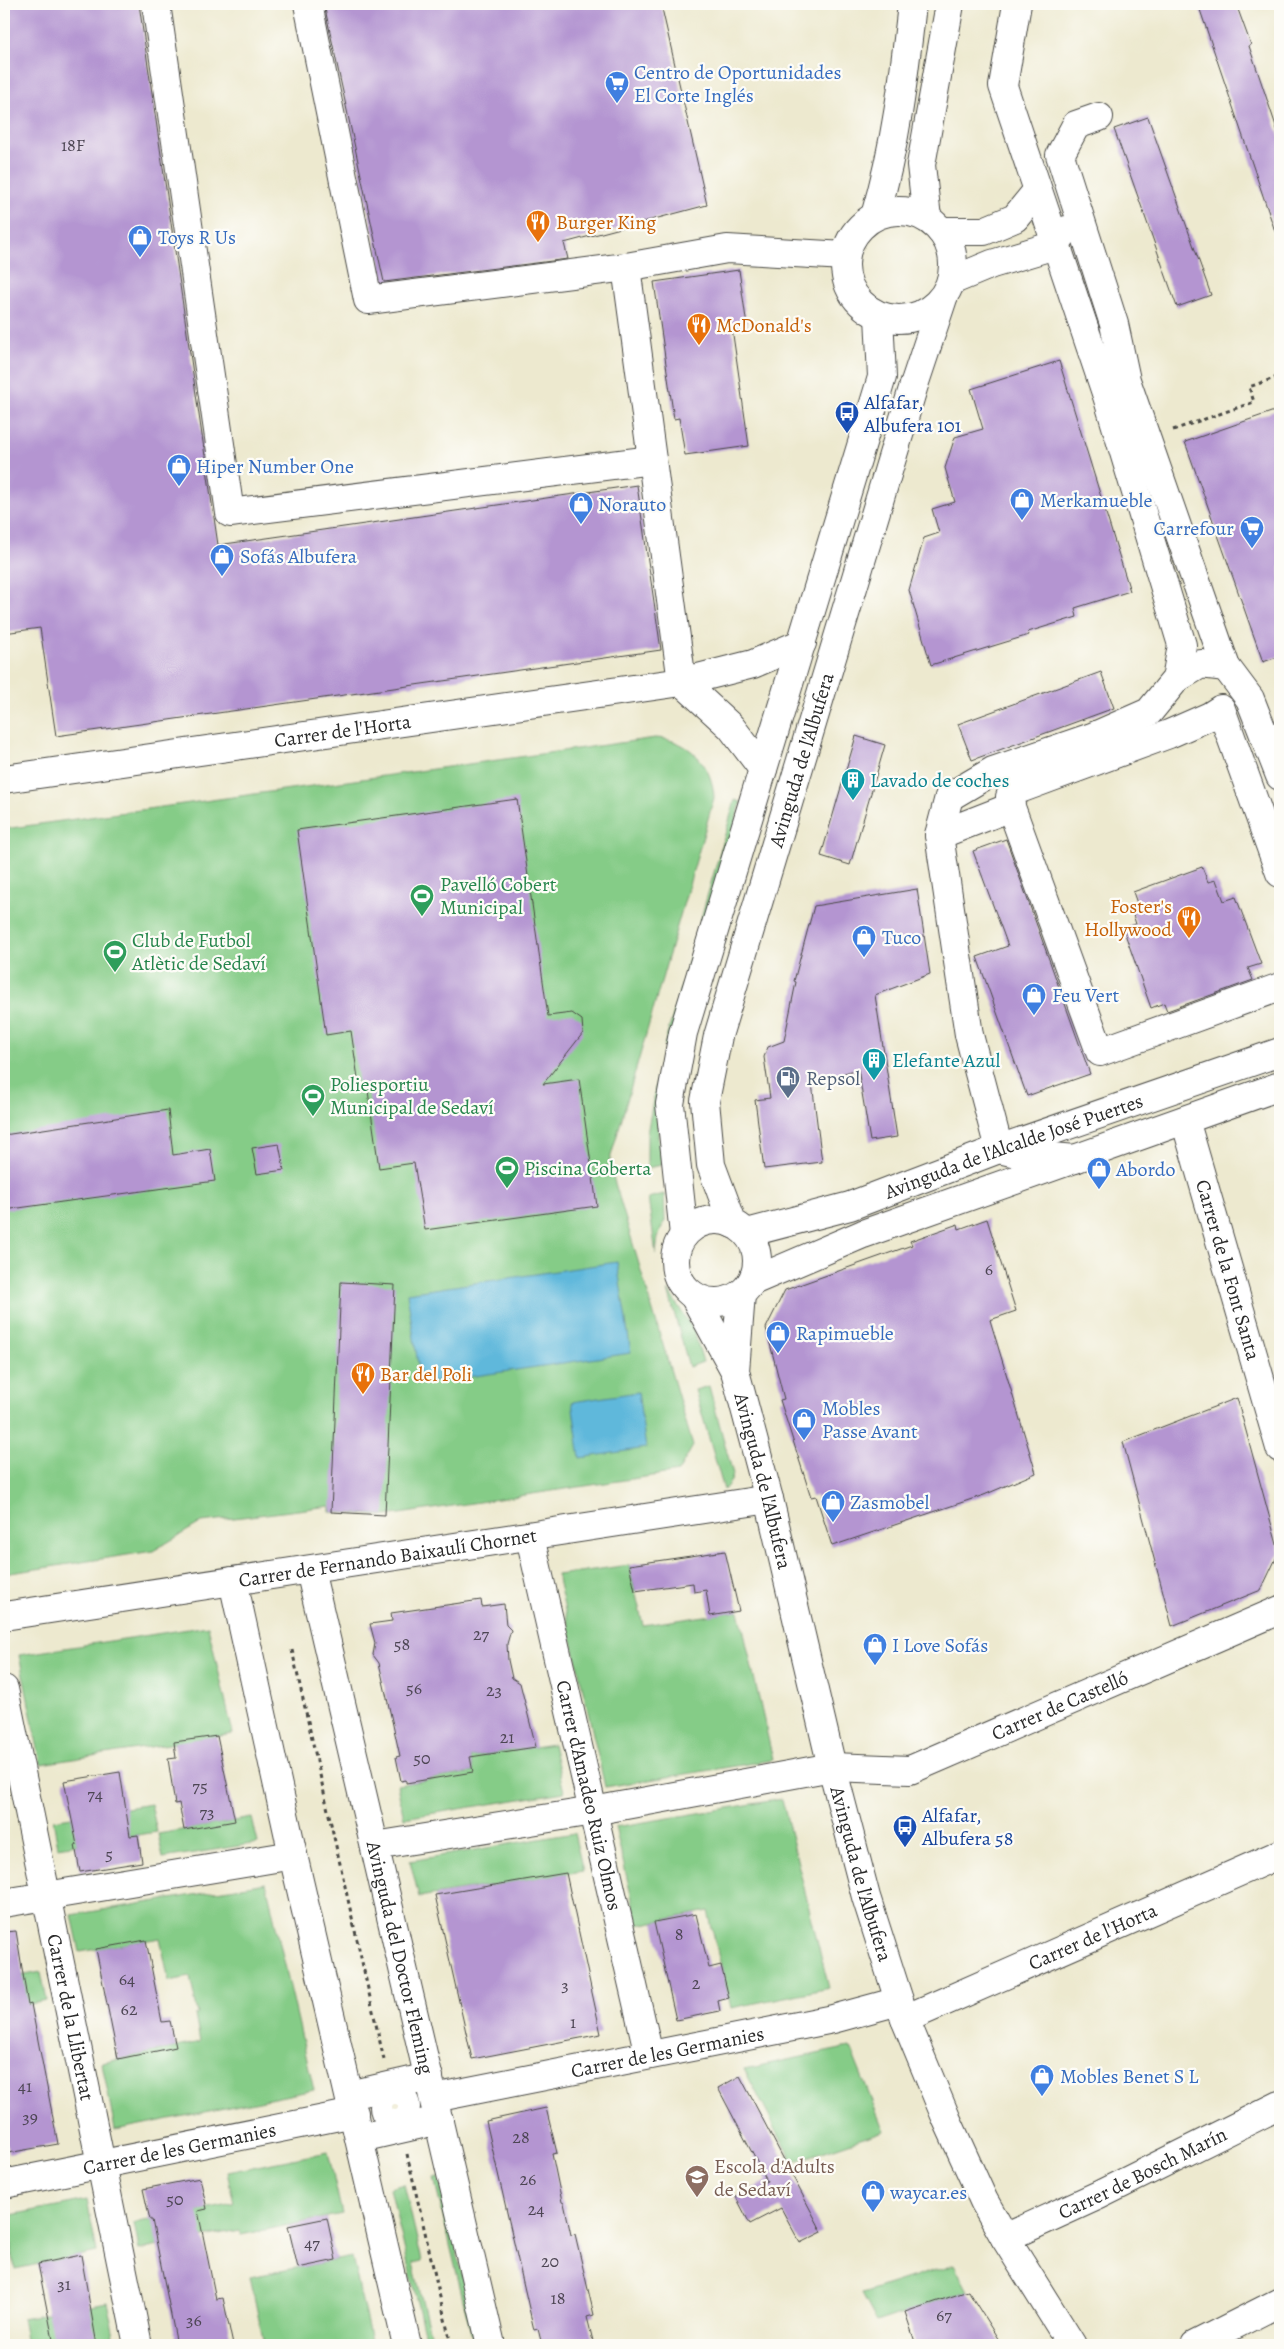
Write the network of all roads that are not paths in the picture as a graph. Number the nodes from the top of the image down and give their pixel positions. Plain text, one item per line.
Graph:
1 (156, 4) edge
2 (308, 4) edge
3 (912, 4) edge
4 (950, 4) edge
5 (1017, 4) edge
6 (1099, 117) dead end
7 (921, 166) junction
8 (1037, 191) junction
9 (880, 214) junction
10 (1078, 214) junction
11 (934, 224) junction
12 (1055, 244) junction
13 (845, 256) junction
14 (626, 267) junction
15 (947, 289) junction
16 (878, 316) junction
17 (652, 460) junction
18 (802, 643) junction
19 (1226, 667) junction
20 (1176, 679) junction
21 (682, 682) junction
22 (763, 769) junction
23 (1280, 776) edge
24 (4, 779) edge
25 (1011, 807) junction
26 (939, 835) junction
27 (1280, 873) edge
28 (1280, 987) edge
29 (1280, 1052) edge
30 (1280, 1086) edge
31 (1185, 1120) junction
32 (999, 1149) junction
33 (1075, 1159) junction
34 (740, 1228) junction
35 (684, 1235) junction
36 (747, 1287) junction
37 (694, 1296) junction
38 (735, 1371) junction
39 (1280, 1448) edge
40 (769, 1499) junction
41 (530, 1537) junction
42 (310, 1570) junction
43 (233, 1582) junction
44 (1280, 1610) edge
45 (4, 1616) edge
46 (4, 1689) edge
47 (832, 1767) junction
48 (593, 1811) junction
49 (375, 1846) junction
50 (1280, 1854) edge
51 (293, 1855) junction
52 (47, 1896) junction
53 (4, 1904) edge
54 (902, 2010) junction
55 (649, 2055) junction
56 (434, 2099) junction
57 (1280, 2105) edge
58 (355, 2115) junction
59 (101, 2163) junction
60 (4, 2184) edge
61 (1005, 2238) junction
62 (1280, 2302) edge
63 (138, 2345) edge
64 (408, 2345) edge
65 (491, 2345) edge
66 (1072, 2345) edge
67 (1195, 2345) edge

1 - 17 street
2 - 14 street
3 - 9 street
4 - 7 street
5 - 8 street
6 - 10 street
7 - 9 street
7 - 11 street
8 - 11 street
8 - 12 street
9 - 11 street
9 - 13 street
10 - 12 street
10 - 19 street
11 - 15 street
12 - 15 street
12 - 20 street
13 - 14 street
13 - 16 street
14 - 17 street
15 - 16 street
15 - 34 street, Avinguda de l'Albufera
16 - 18 street, Avinguda de l'Albufera
17 - 21 street
18 - 21 street, Carrer de l'Horta
18 - 22 street, Avinguda de l'Albufera
19 - 20 street
19 - 23 street
20 - 26 street
21 - 22 street
21 - 24 street, Carrer de l'Horta
22 - 35 street, Avinguda de l'Albufera
25 - 26 street
25 - 27 street
25 - 28 street
26 - 32 street
29 - 32 street, Avinguda de l'Alcalde José Puertes
30 - 31 street, Avinguda de l'Alcalde José Puertes
31 - 33 street, Avinguda de l'Alcalde José Puertes
31 - 39 street, Carrer de la Font Santa
32 - 33 street
32 - 34 street, Avinguda de l'Alcalde José Puertes
33 - 36 street, Avinguda de l'Alcalde José Puertes
34 - 35 street
34 - 36 street
35 - 37 street
36 - 37 street
36 - 38 street, Avinguda de l'Albufera
37 - 38 street, Avinguda de l'Albufera
38 - 40 street, Avinguda de l'Albufera
40 - 41 street, Carrer de Fernando Baixaulí Chornet
40 - 47 street, Avinguda de l'Albufera
41 - 42 street, Carrer de Fernando Baixaulí Chornet
41 - 48 street, Carrer d'Amadeo Ruiz Olmos
42 - 43 street, Carrer de Fernando Baixaulí Chornet
42 - 49 street, Avinguda del Doctor Fleming
43 - 45 street, Carrer de Fernando Baixaulí Chornet
43 - 51 street
44 - 47 street, Carrer de Castelló
46 - 52 street, Carrer de la Llibertat
47 - 48 street, Carrer de Castelló
47 - 54 street, Avinguda de l'Albufera
48 - 49 street, Carrer de Castelló
48 - 55 street, Carrer d'Amadeo Ruiz Olmos
49 - 56 street, Avinguda del Doctor Fleming
50 - 54 street, Carrer de l'Horta
51 - 52 street
51 - 58 street
52 - 53 street
52 - 59 street, Carrer de la Llibertat
54 - 55 street, Carrer de les Germanies
54 - 61 street, Avinguda de l'Albufera
55 - 56 street, Carrer de les Germanies
56 - 58 street, Carrer de les Germanies
56 - 58 street, Carrer de les Germanies
56 - 65 street, Avinguda del Doctor Fleming
57 - 61 street, Carrer de Bosch Marín
58 - 59 street, Carrer de les Germanies
58 - 64 street
59 - 60 street, Carrer de les Germanies
59 - 63 street, Carrer de la Llibertat
61 - 66 street, Avinguda de l'Albufera
62 - 67 street

